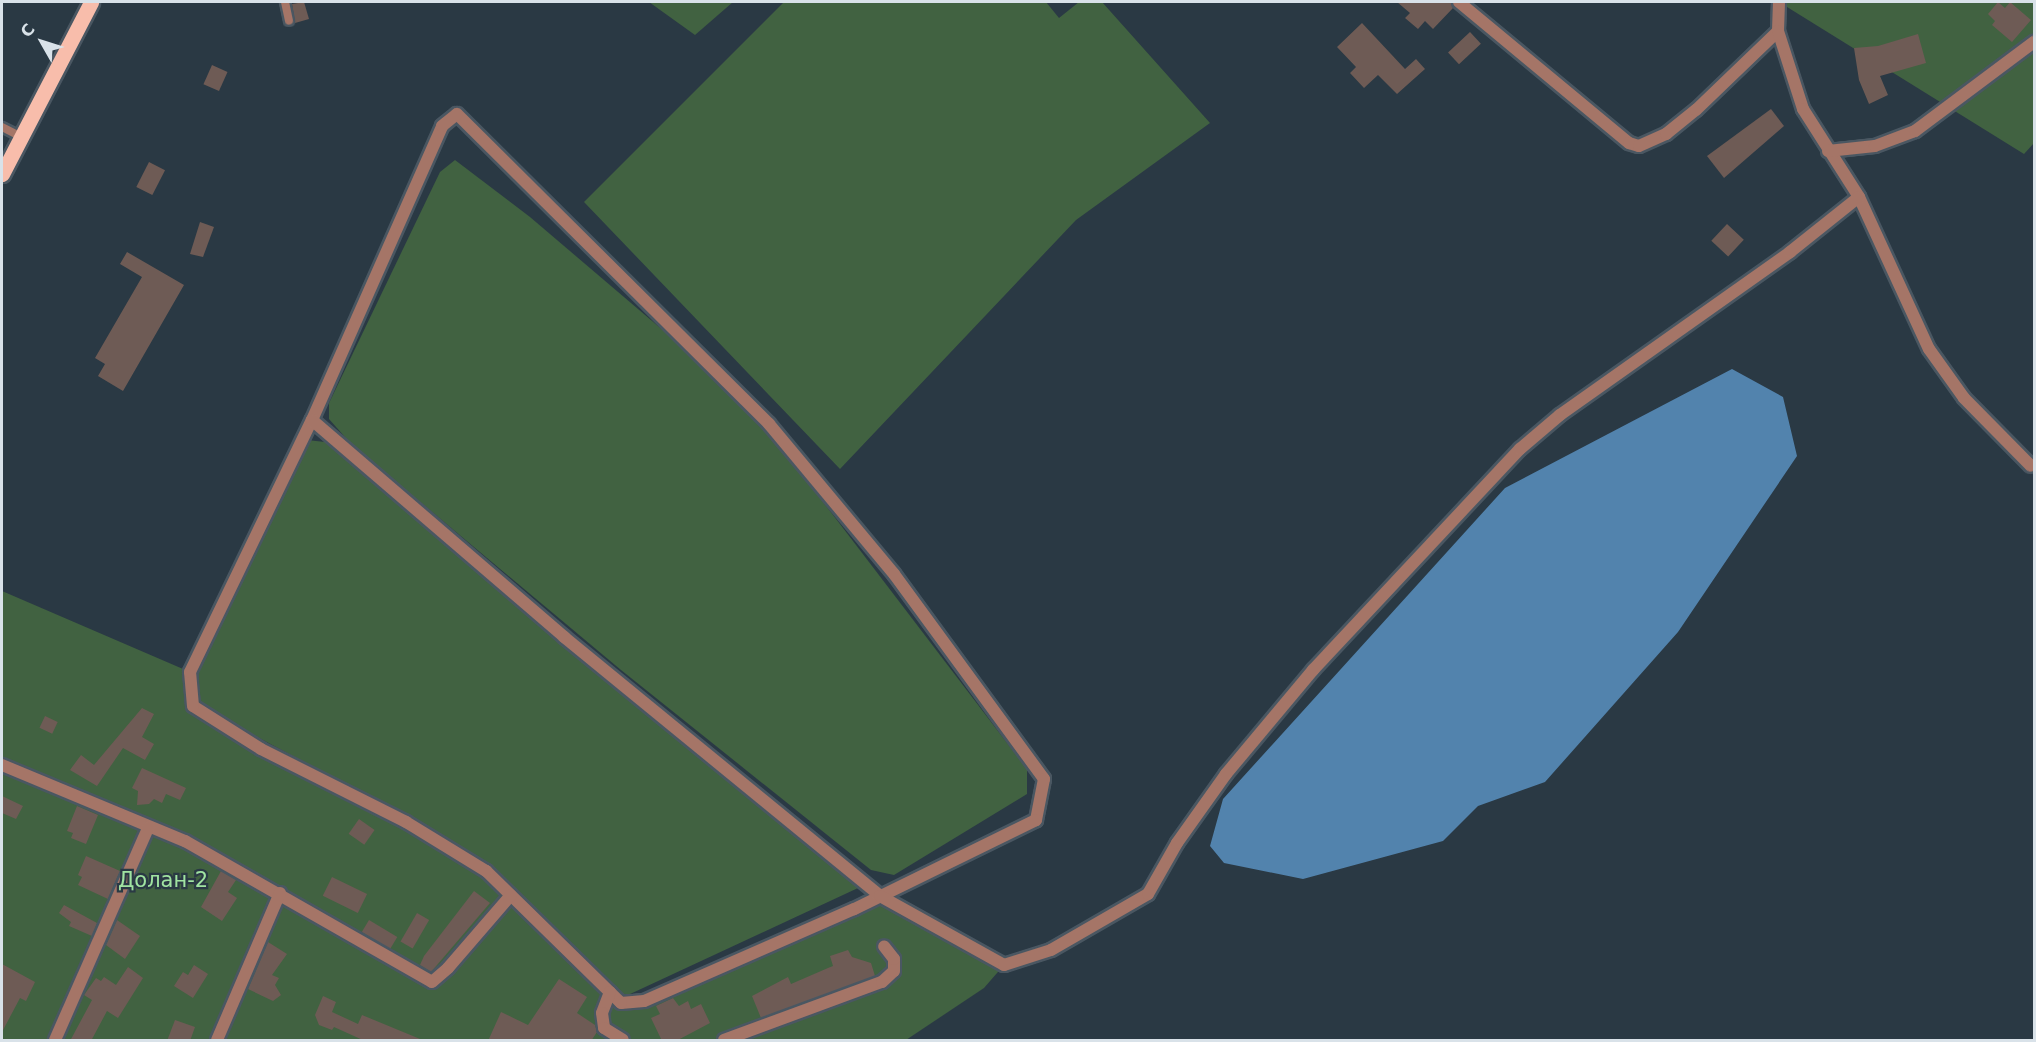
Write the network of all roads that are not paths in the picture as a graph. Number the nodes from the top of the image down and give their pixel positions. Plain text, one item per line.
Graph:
1 (91, 2) edge
2 (285, 2) edge
3 (1459, 2) edge
4 (1779, 2) edge
5 (289, 21) dead end
6 (1778, 31) junction
7 (2034, 42) edge
8 (2, 127) edge
9 (20, 136) junction
10 (1828, 151) junction
11 (2, 174) edge
12 (1859, 197) junction
13 (312, 420) junction
14 (2031, 466) dead end
15 (2, 765) edge
16 (148, 828) junction
17 (280, 892) junction
18 (511, 895) junction
19 (880, 896) junction
20 (884, 946) dead end
21 (610, 992) junction
22 (55, 1041) edge
23 (217, 1041) edge
24 (623, 1041) edge
25 (724, 1041) edge

1 - 9 main road
2 - 5 lane
3 - 6 street
4 - 6 street
6 - 10 street
7 - 10 street
8 - 9 lane
9 - 11 main road
10 - 12 street
12 - 14 street
12 - 19 street
13 - 18 street
13 - 19 street
13 - 19 street
15 - 16 street
16 - 17 street
16 - 22 street
17 - 18 street
17 - 23 street
18 - 21 street
19 - 21 street
20 - 25 street
21 - 24 street

